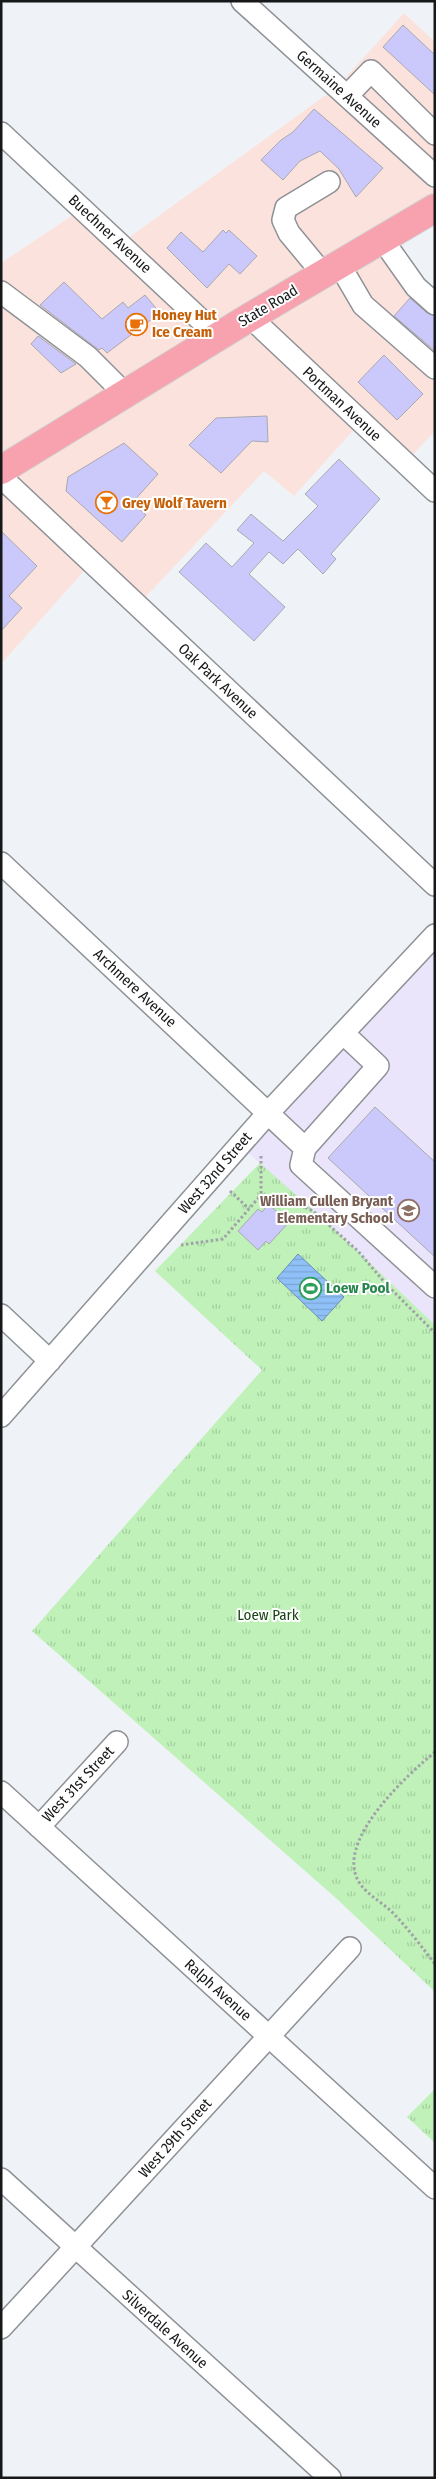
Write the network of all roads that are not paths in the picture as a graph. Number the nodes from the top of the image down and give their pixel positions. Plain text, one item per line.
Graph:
1 (242, 1) edge
2 (346, 96) junction
3 (1, 133) edge
4 (435, 134) edge
5 (435, 176) edge
6 (329, 182) dead end
7 (435, 208) edge
8 (382, 239) junction
9 (331, 269) junction
10 (1, 292) edge
11 (435, 304) edge
12 (250, 316) junction
13 (218, 336) junction
14 (435, 368) edge
15 (125, 394) junction
16 (1, 470) edge
17 (1, 477) edge
18 (435, 491) edge
19 (1, 863) edge
20 (435, 885) edge
21 (435, 935) edge
22 (343, 1033) junction
23 (269, 1112) junction
24 (305, 1148) junction
25 (435, 1287) edge
26 (1, 1315) edge
27 (50, 1360) junction
28 (1, 1416) edge
29 (117, 1742) dead end
30 (1, 1792) edge
31 (39, 1827) junction
32 (350, 1948) dead end
33 (268, 2036) junction
34 (1, 2179) edge
35 (435, 2188) edge
36 (75, 2248) junction
37 (1, 2328) edge
38 (330, 2478) edge

1 - 2 street, Germaine Avenue
2 - 4 street
2 - 5 street, Germaine Avenue
3 - 13 street, Buechner Avenue
6 - 9 street
7 - 8 main road, State Road
8 - 9 main road, State Road
8 - 11 street
9 - 12 main road, State Road
9 - 14 street
10 - 15 street
12 - 13 main road, State Road
12 - 18 street, Portman Avenue
13 - 15 main road, State Road
15 - 16 main road, State Road
17 - 20 street, Oak Park Avenue
19 - 23 street, Archmere Avenue
21 - 22 street, West 32nd Street
22 - 23 street, West 32nd Street
22 - 24 street
23 - 24 street, Archmere Avenue
23 - 27 street, West 32nd Street
24 - 25 street
26 - 27 street
27 - 28 street, West 32nd Street
29 - 31 street, West 31st Street
30 - 31 street, Ralph Avenue
31 - 33 street, Ralph Avenue
32 - 33 street, West 29th Street
33 - 35 street, Ralph Avenue
33 - 36 street, West 29th Street
34 - 36 street, Silverdale Avenue
36 - 37 street, West 29th Street
36 - 38 street, Silverdale Avenue

